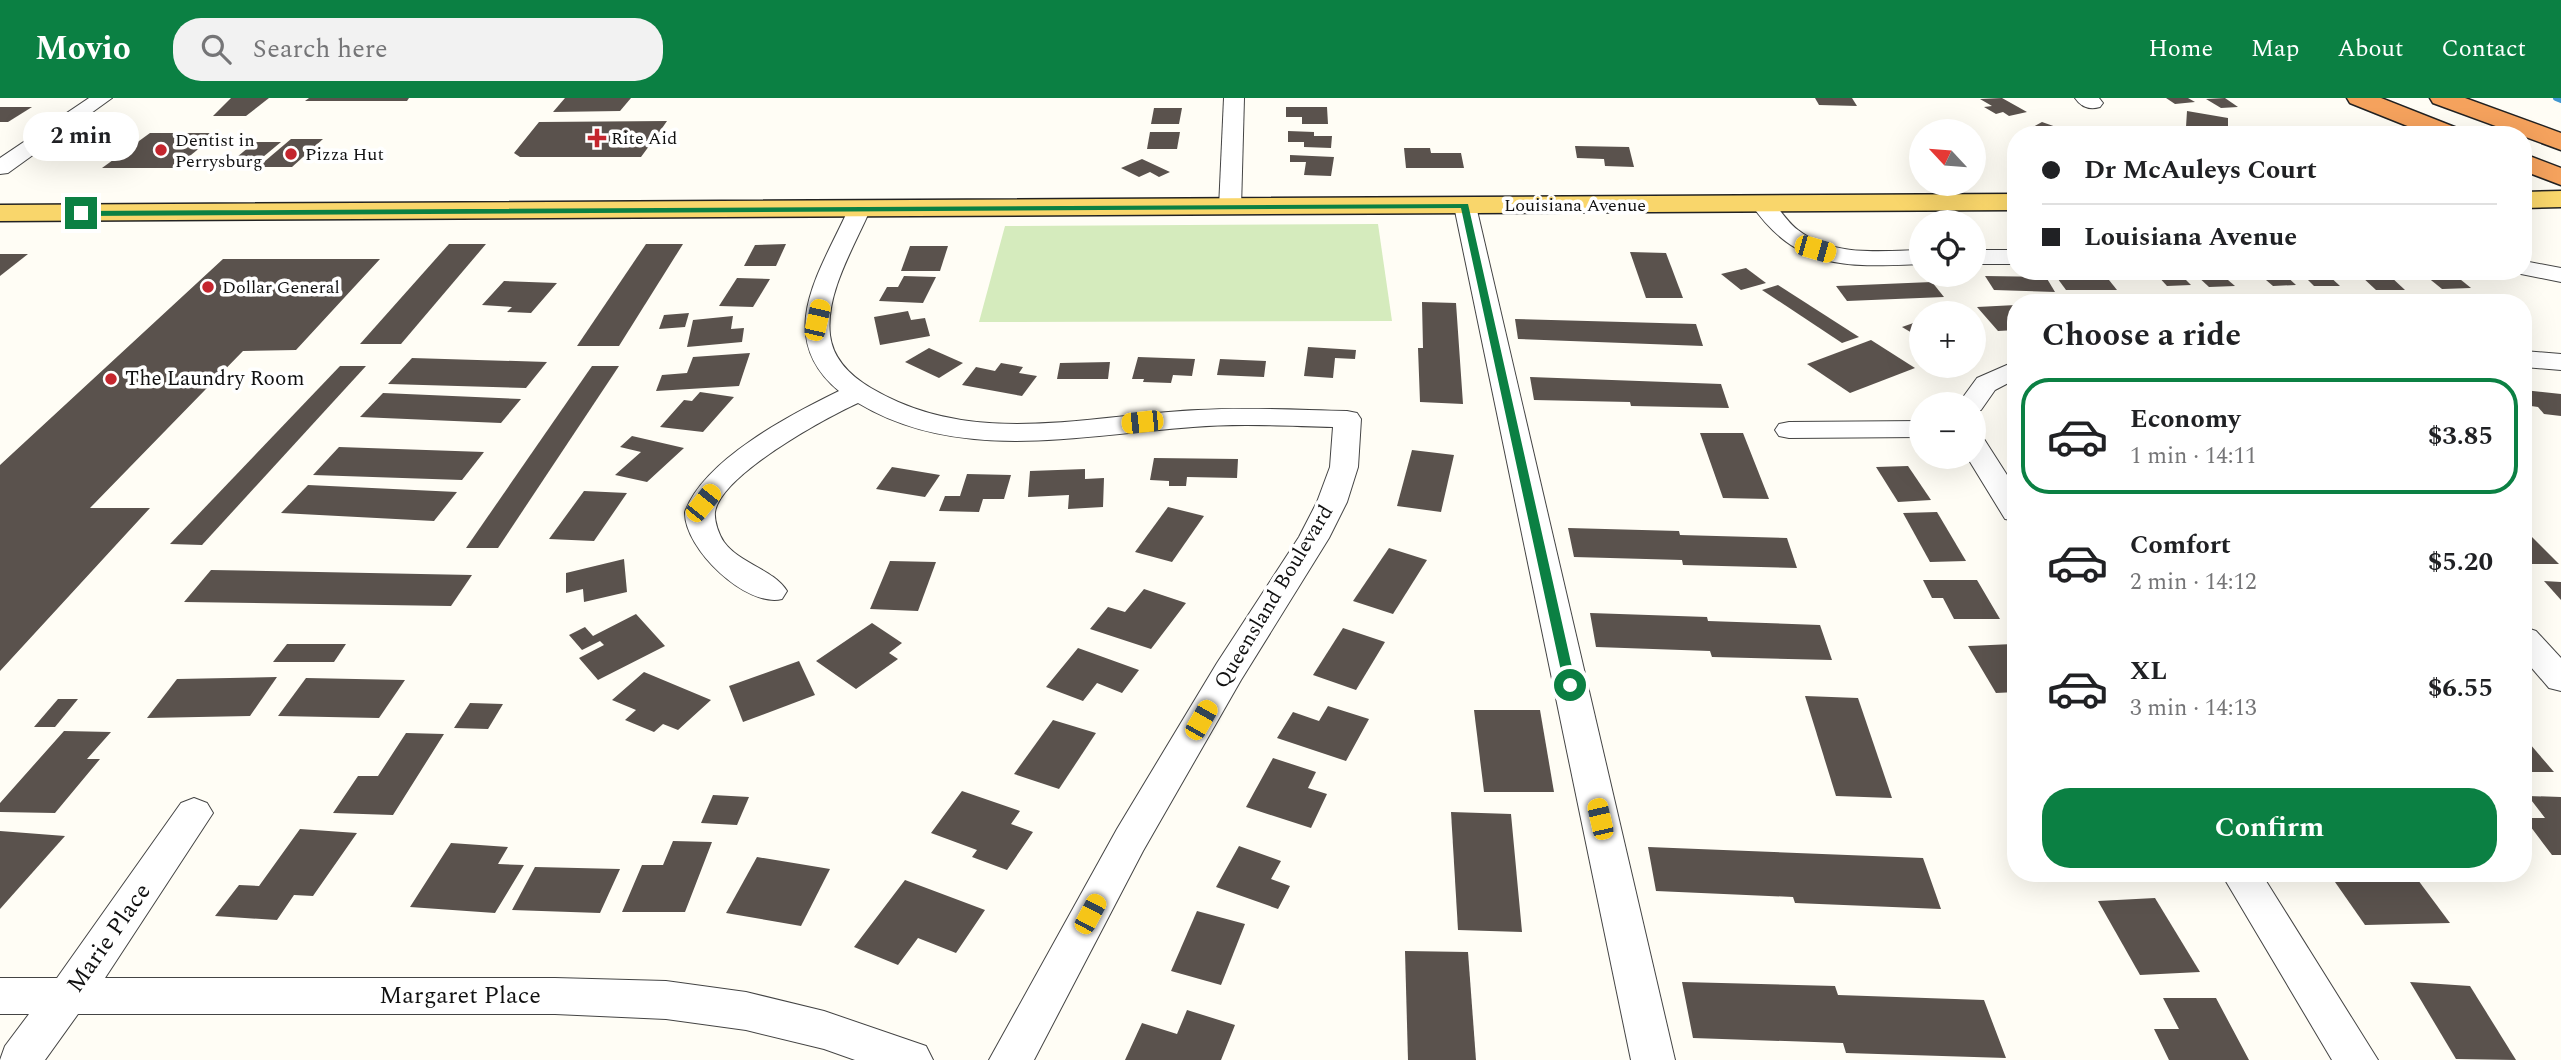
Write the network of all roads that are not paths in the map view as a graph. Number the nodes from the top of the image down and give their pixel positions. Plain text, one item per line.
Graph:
1 (102, 98) edge
2 (1234, 98) edge
3 (2359, 98) edge
4 (2441, 98) edge
5 (2430, 126) edge
6 (2517, 126) edge
7 (2532, 131) edge
8 (2561, 142) edge
9 (2532, 165) edge
10 (0, 168) edge
11 (2561, 177) edge
12 (2561, 199) edge
13 (2532, 200) edge
14 (2007, 202) edge
15 (1762, 204) junction
16 (1465, 206) junction
17 (1230, 208) junction
18 (859, 210) junction
19 (0, 213) edge
20 (1909, 257) edge
21 (1986, 257) edge
22 (2007, 257) edge
23 (2532, 270) edge
24 (2561, 275) edge
25 (2532, 360) edge
26 (2561, 362) edge
27 (2007, 374) edge
28 (1980, 392) edge
29 (858, 393) junction
30 (1909, 429) edge
31 (1789, 430) dead end
32 (1986, 464) edge
33 (2007, 498) edge
34 (771, 591) dead end
35 (2532, 648) edge
36 (2561, 679) edge
37 (194, 813) dead end
38 (2246, 882) edge
39 (0, 996) edge
40 (69, 996) junction
41 (20, 1060) edge
42 (911, 1060) edge
43 (1011, 1060) edge
44 (1653, 1060) edge
45 (2357, 1060) edge

1 - 10 street
2 - 17 street
3 - 5 highway
4 - 6 highway
7 - 8 highway
9 - 11 highway
12 - 13 main road
14 - 15 main road, Louisiana Avenue
15 - 16 main road, Louisiana Avenue
15 - 20 street
16 - 17 main road, Louisiana Avenue
16 - 44 street
17 - 18 main road, Louisiana Avenue
18 - 19 main road, Louisiana Avenue
18 - 29 street
21 - 22 street
23 - 24 street
25 - 26 street
27 - 28 street
29 - 34 street
29 - 43 street, Queensland Boulevard
30 - 31 street
32 - 33 street
35 - 36 street
37 - 40 street, Marie Place
38 - 45 street
39 - 40 street, Margaret Place
40 - 41 street, Marie Place
40 - 42 street, Margaret Place

